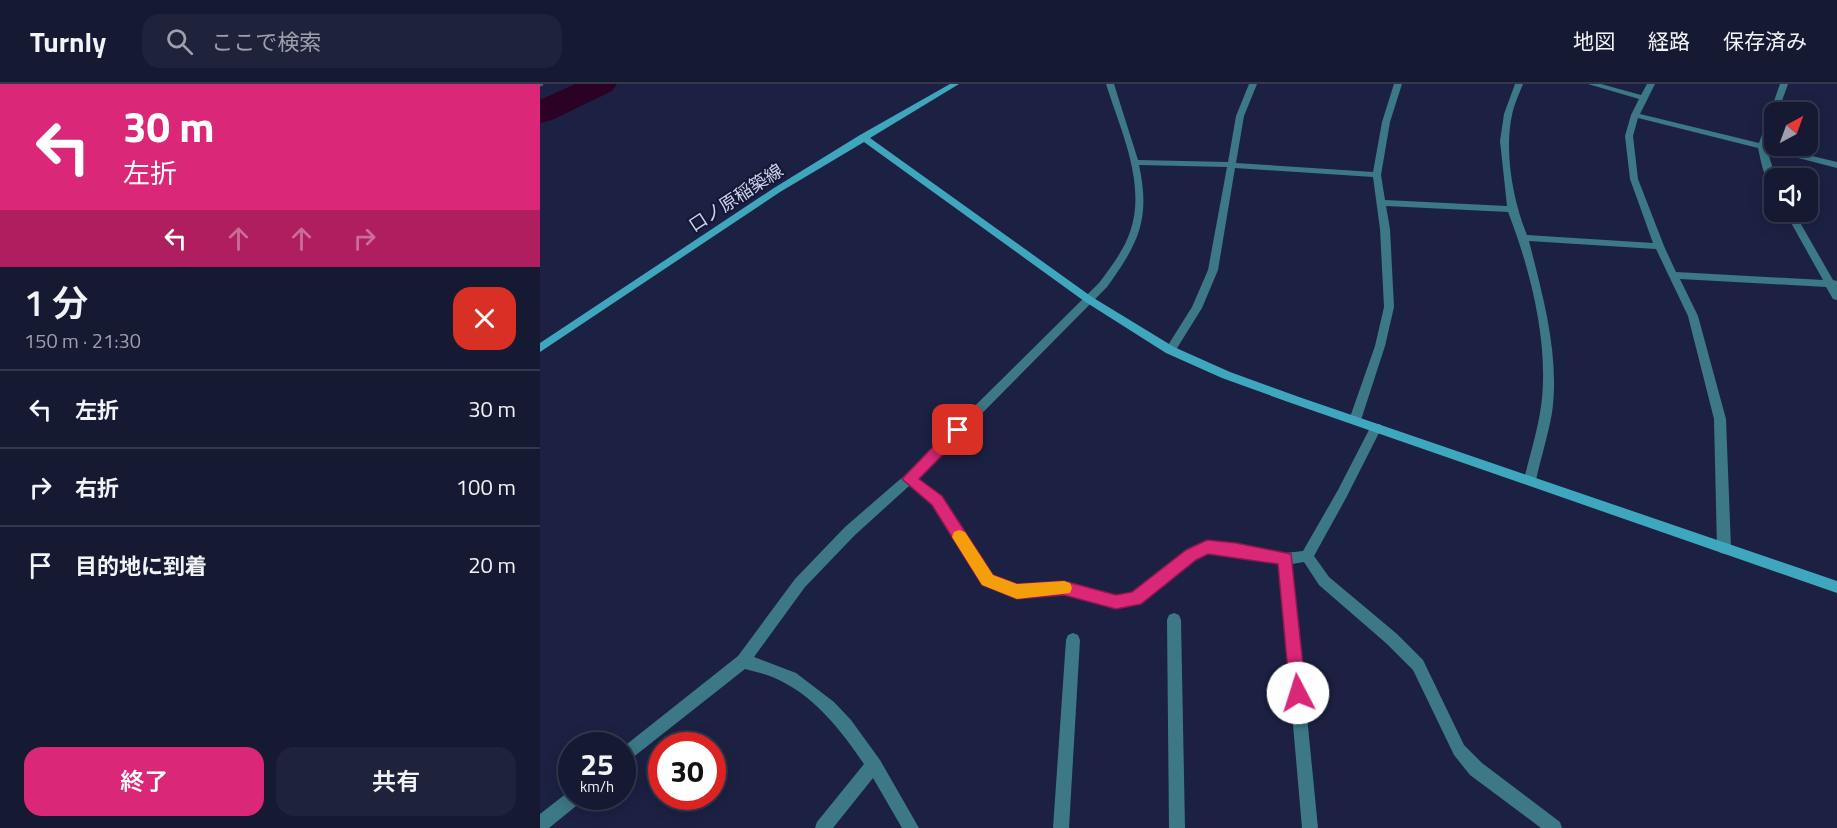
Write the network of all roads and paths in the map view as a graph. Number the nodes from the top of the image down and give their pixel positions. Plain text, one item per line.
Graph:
1 (955, 84) edge
2 (1110, 84) edge
3 (1253, 84) edge
4 (1398, 84) edge
5 (1593, 84) edge
6 (1651, 84) edge
7 (1784, 84) edge
8 (1516, 85) edge
9 (1644, 98) junction
10 (1635, 115) junction
11 (863, 137) junction
12 (1762, 148) junction
13 (1134, 162) junction
14 (1231, 165) junction
15 (1837, 165) edge
16 (1768, 168) edge
17 (1377, 175) junction
18 (1382, 203) junction
19 (1512, 209) junction
20 (1796, 222) edge
21 (1523, 238) junction
22 (1659, 246) junction
23 (1673, 275) junction
24 (1833, 283) edge
25 (1837, 297) edge
26 (1088, 299) junction
27 (540, 348) edge
28 (1170, 350) junction
29 (1355, 420) junction
30 (1376, 427) junction
31 (909, 479) junction
32 (1530, 480) junction
33 (1724, 548) junction
34 (1307, 556) junction
35 (1285, 559) junction
36 (1837, 587) edge
37 (1174, 620) dead end
38 (1074, 640) dead end
39 (743, 661) junction
40 (636, 748) edge
41 (873, 766) junction
42 (559, 810) edge
43 (540, 825) edge
44 (823, 828) edge
45 (911, 828) edge
46 (1061, 828) edge
47 (1177, 828) edge
48 (1310, 828) edge
49 (1554, 828) edge

1 - 11 street, 口ノ原稲築線
2 - 13 street
3 - 14 street
4 - 17 street
5 - 9 street
6 - 9 street
7 - 12 street
8 - 19 street
9 - 10 street
10 - 12 street
10 - 22 street
11 - 26 street
11 - 27 street, 口ノ原稲築線
12 - 15 street
12 - 16 street
13 - 14 street
13 - 26 street
14 - 17 street
14 - 28 street
17 - 18 street
18 - 19 street
18 - 29 street
19 - 21 street
20 - 24 street
21 - 22 street
21 - 32 street
22 - 23 street
23 - 24 street
23 - 33 street
24 - 25 street
26 - 28 street
26 - 31 street
28 - 29 street
29 - 30 street
30 - 32 street
30 - 34 street
31 - 35 street
31 - 39 street
32 - 33 street
33 - 36 street
34 - 35 street
34 - 49 street
35 - 48 street
37 - 47 street
38 - 46 street
39 - 40 street
39 - 41 street
41 - 44 street
41 - 45 street
42 - 43 street

